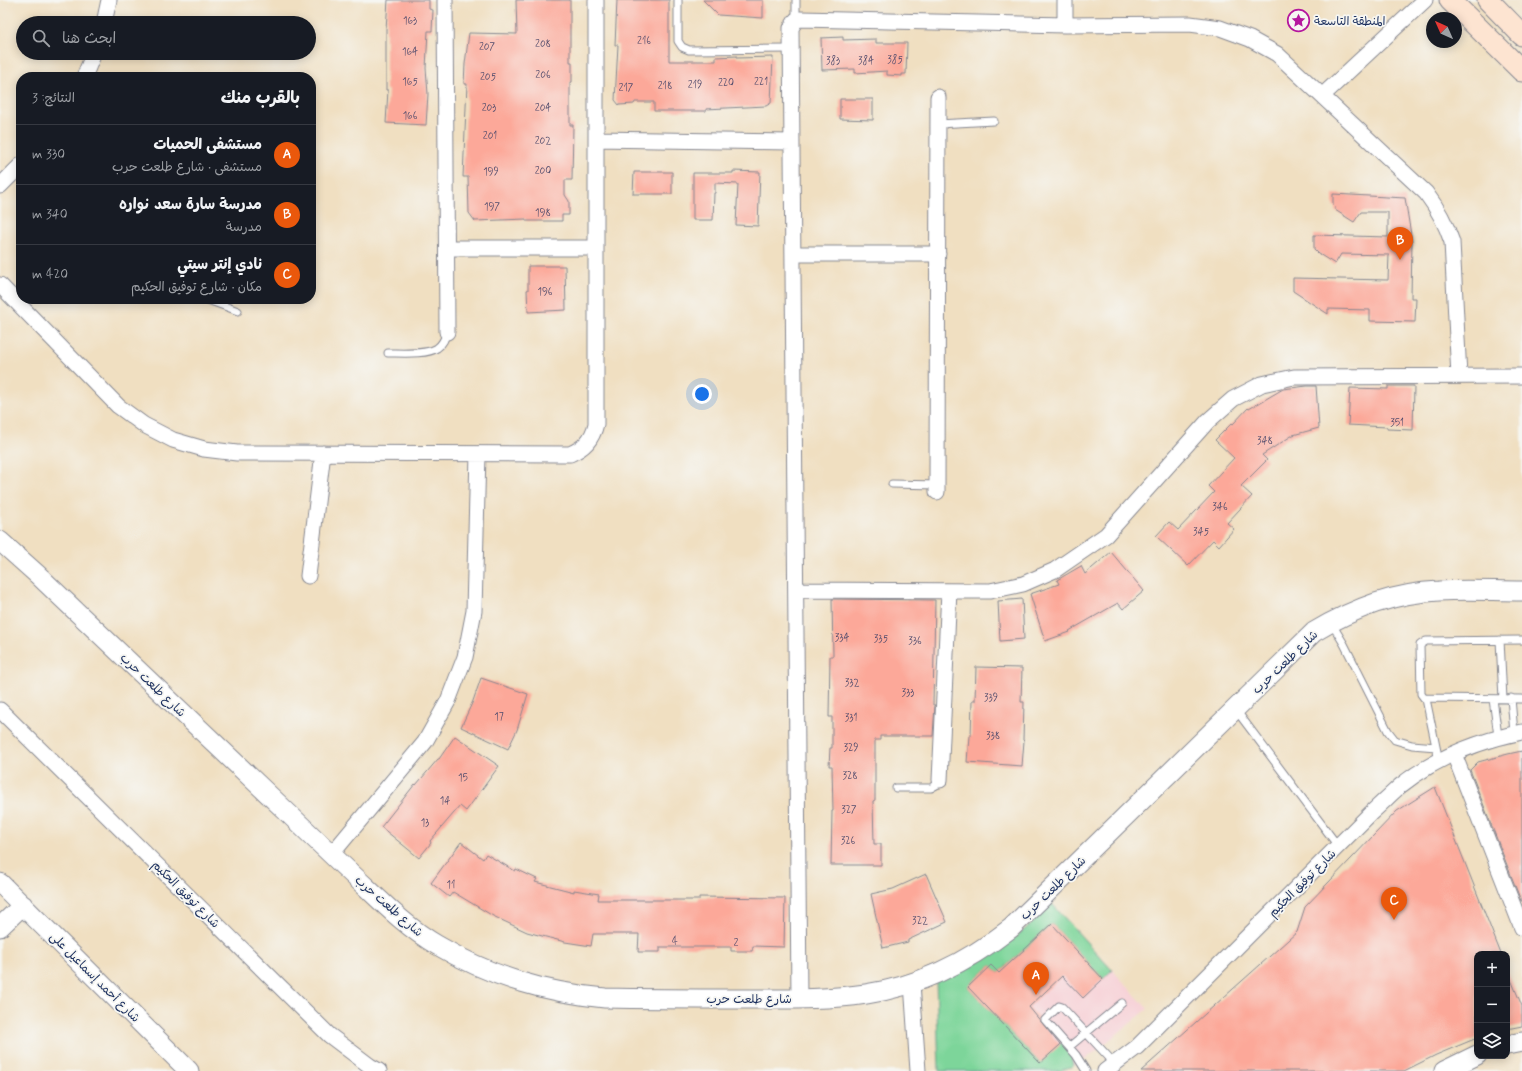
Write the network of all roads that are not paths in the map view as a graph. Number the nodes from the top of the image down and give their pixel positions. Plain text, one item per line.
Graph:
1 (109, 0) edge
2 (444, 0) edge
3 (596, 0) edge
4 (678, 0) edge
5 (796, 0) edge
6 (1065, 0) edge
7 (1425, 0) edge
8 (1450, 0) edge
9 (1488, 0) edge
10 (106, 16) edge
11 (796, 20) junction
12 (1065, 25) junction
13 (1522, 35) edge
14 (792, 49) junction
15 (91, 60) edge
16 (1522, 71) edge
17 (86, 72) edge
18 (1322, 96) junction
19 (938, 97) dead end
20 (994, 121) dead end
21 (938, 124) junction
22 (596, 139) junction
23 (792, 142) junction
24 (16, 170) edge
25 (0, 186) edge
26 (447, 248) junction
27 (596, 248) junction
28 (793, 254) junction
29 (938, 254) junction
30 (0, 285) edge
31 (16, 301) edge
32 (19, 304) edge
33 (219, 304) edge
34 (238, 311) dead end
35 (447, 332) joint
36 (388, 353) dead end
37 (1459, 376) junction
38 (1522, 376) edge
39 (323, 453) junction
40 (478, 454) junction
41 (892, 484) dead end
42 (937, 488) joint
43 (0, 541) edge
44 (308, 576) dead end
45 (796, 590) junction
46 (949, 591) junction
47 (1522, 591) edge
48 (1331, 622) junction
49 (1500, 640) junction
50 (1522, 640) edge
51 (1511, 698) junction
52 (1522, 698) edge
53 (1426, 699) junction
54 (1493, 699) junction
55 (1503, 699) junction
56 (0, 710) edge
57 (1235, 710) junction
58 (1518, 732) edge
59 (1498, 736) junction
60 (1438, 754) junction
61 (1454, 754) junction
62 (940, 780) joint
63 (896, 788) dead end
64 (1338, 846) junction
65 (332, 855) junction
66 (0, 883) edge
67 (23, 905) junction
68 (0, 927) edge
69 (1522, 928) edge
70 (912, 983) junction
71 (799, 998) junction
72 (1122, 1003) dead end
73 (1087, 1032) junction
74 (1522, 1042) edge
75 (1510, 1044) edge
76 (1069, 1047) junction
77 (1474, 1056) edge
78 (1110, 1068) edge
79 (189, 1071) edge
80 (379, 1071) edge
81 (918, 1071) edge
82 (1086, 1071) edge
83 (1444, 1071) edge

1 - 10 street
2 - 26 street
3 - 22 street
4 - 14 lane
5 - 11 lane
6 - 12 street
7 - 18 street
8 - 16 main road
9 - 13 main road
11 - 12 street
11 - 14 street
12 - 18 street
14 - 23 street
15 - 17 street
18 - 37 street
19 - 21 street
20 - 21 lane
21 - 29 street
22 - 23 street
22 - 27 street
23 - 28 street
24 - 25 street
26 - 27 street
26 - 35 street
27 - 40 street
28 - 29 street
28 - 45 street
29 - 42 street
30 - 31 street
32 - 39 street
33 - 34 lane
35 - 36 lane
37 - 38 street
37 - 46 street
39 - 40 street
39 - 44 street
40 - 65 street
41 - 42 lane
43 - 65 street, شارع طلعت حرب
45 - 46 street
45 - 71 street
46 - 62 street
47 - 48 street, شارع طلعت حرب
48 - 57 street, شارع طلعت حرب
48 - 60 lane
49 - 50 lane
49 - 53 lane
49 - 55 lane
51 - 52 lane
51 - 55 lane
51 - 58 lane
53 - 54 lane
53 - 60 lane
54 - 55 lane
54 - 59 lane
56 - 80 street, شارع توفيق الحكيم
57 - 64 lane
57 - 70 street, شارع طلعت حرب
58 - 59 street, شارع توفيق الحكيم
59 - 61 street, شارع توفيق الحكيم
60 - 61 street, شارع توفيق الحكيم
60 - 64 street, شارع توفيق الحكيم
61 - 69 street
62 - 63 lane
64 - 78 street, شارع توفيق الحكيم
65 - 71 street, شارع طلعت حرب
66 - 67 street, شارع أحمد إسماعيل على
67 - 68 street
67 - 79 street, شارع أحمد إسماعيل على
70 - 71 street, شارع طلعت حرب
70 - 81 street
72 - 73 lane
73 - 76 lane
73 - 76 lane
73 - 78 lane
74 - 75 street
76 - 82 lane
77 - 83 street

